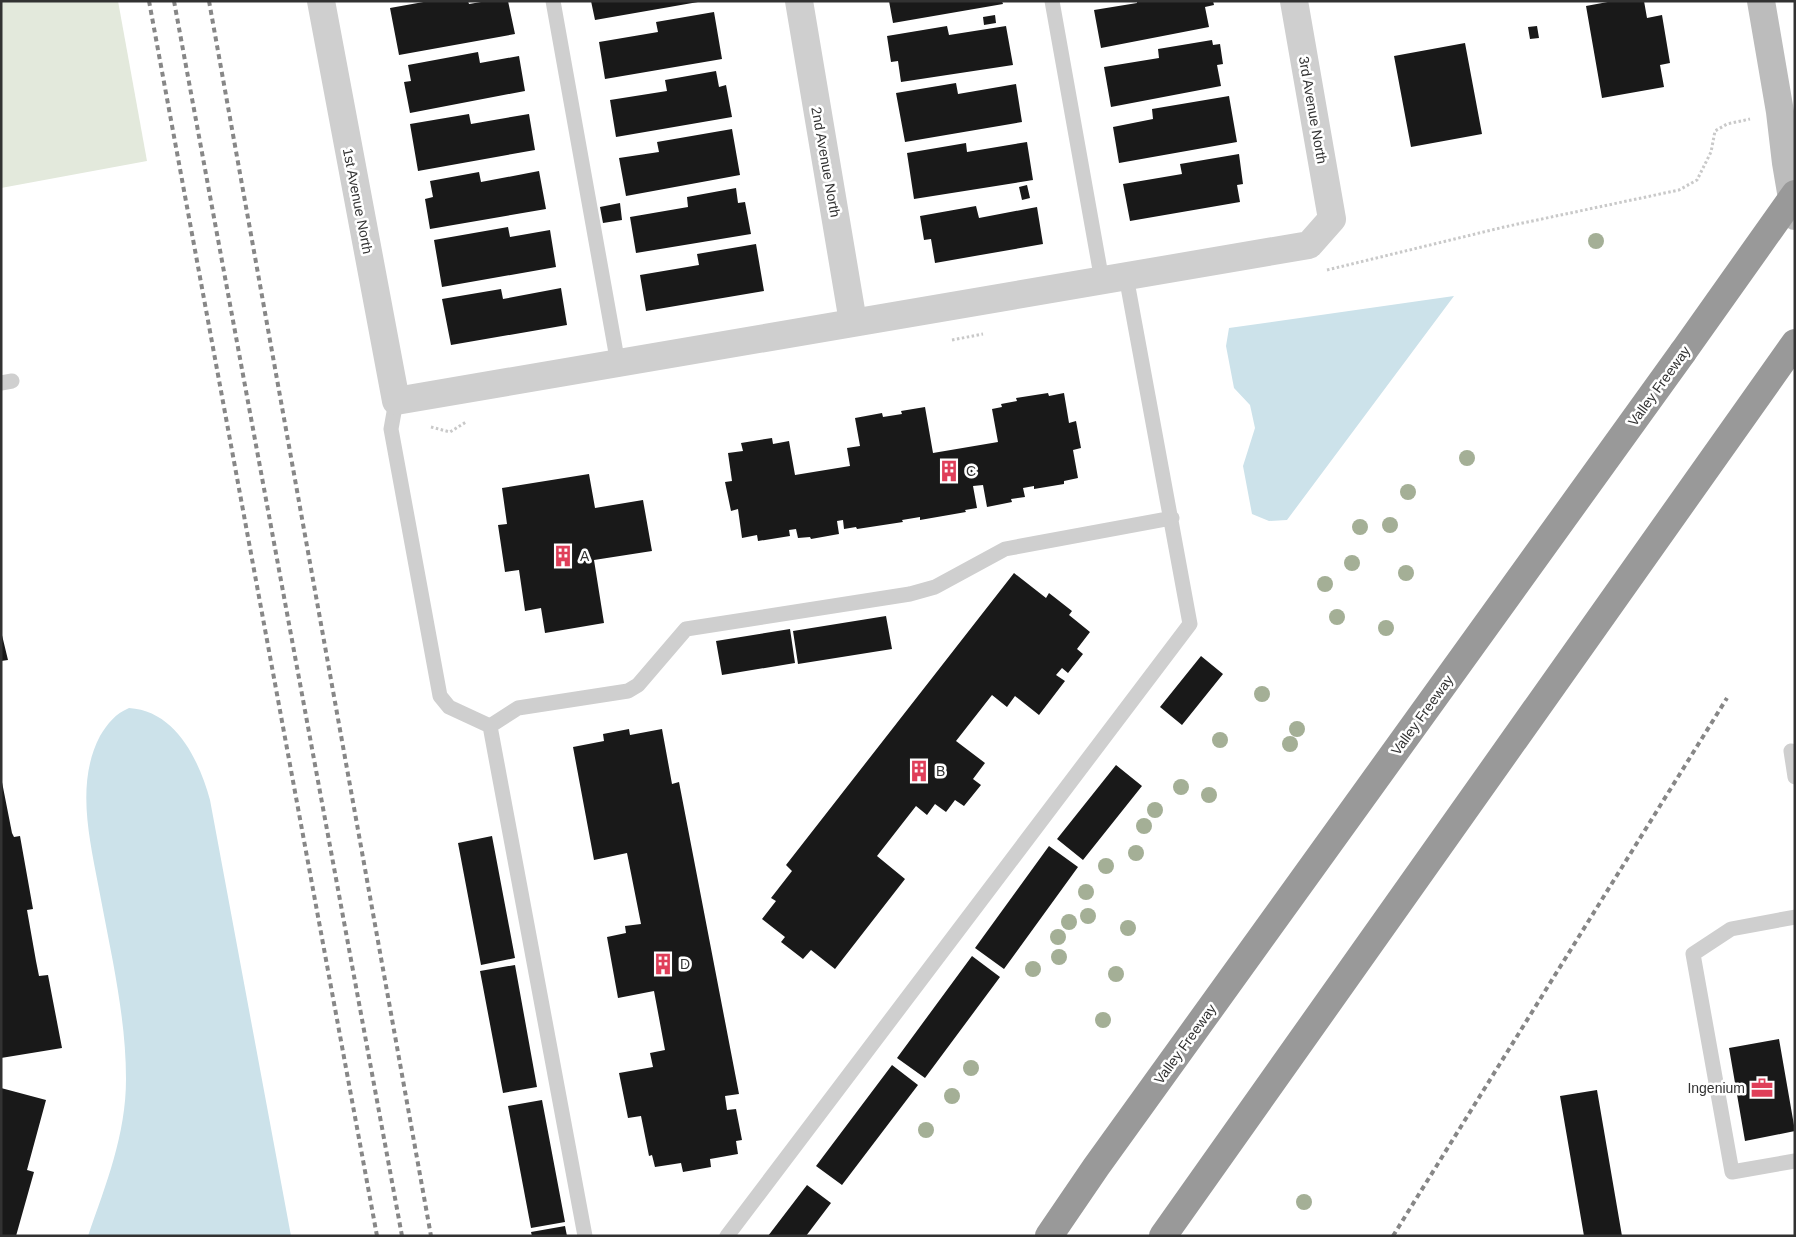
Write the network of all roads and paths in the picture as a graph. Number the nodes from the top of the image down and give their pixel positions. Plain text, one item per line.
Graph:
1 (321, 1) edge
2 (554, 1) edge
3 (799, 1) edge
4 (1052, 1) edge
5 (1294, 1) edge
6 (1760, 1) edge
7 (1795, 194) edge
8 (1795, 216) edge
9 (1114, 278) junction
10 (853, 322) junction
11 (1795, 343) edge
12 (618, 364) junction
13 (396, 401) junction
14 (1172, 518) junction
15 (490, 726) junction
16 (1791, 752) dead end
17 (1795, 777) edge
18 (1795, 917) edge
19 (1795, 1161) edge
20 (585, 1236) edge
21 (727, 1236) edge
22 (1049, 1236) edge
23 (1163, 1236) edge

1 - 13 street, 1st Avenue North
2 - 12 lane
3 - 10 street, 2nd Avenue North
4 - 9 lane
5 - 9 street, 3rd Avenue North
6 - 8 street
7 - 22 highway, Valley Freeway, bridge
9 - 10 street
9 - 14 lane
10 - 12 street
11 - 23 highway
12 - 13 street
13 - 15 lane
14 - 15 lane
14 - 21 lane
15 - 20 lane
16 - 17 lane
18 - 19 lane

